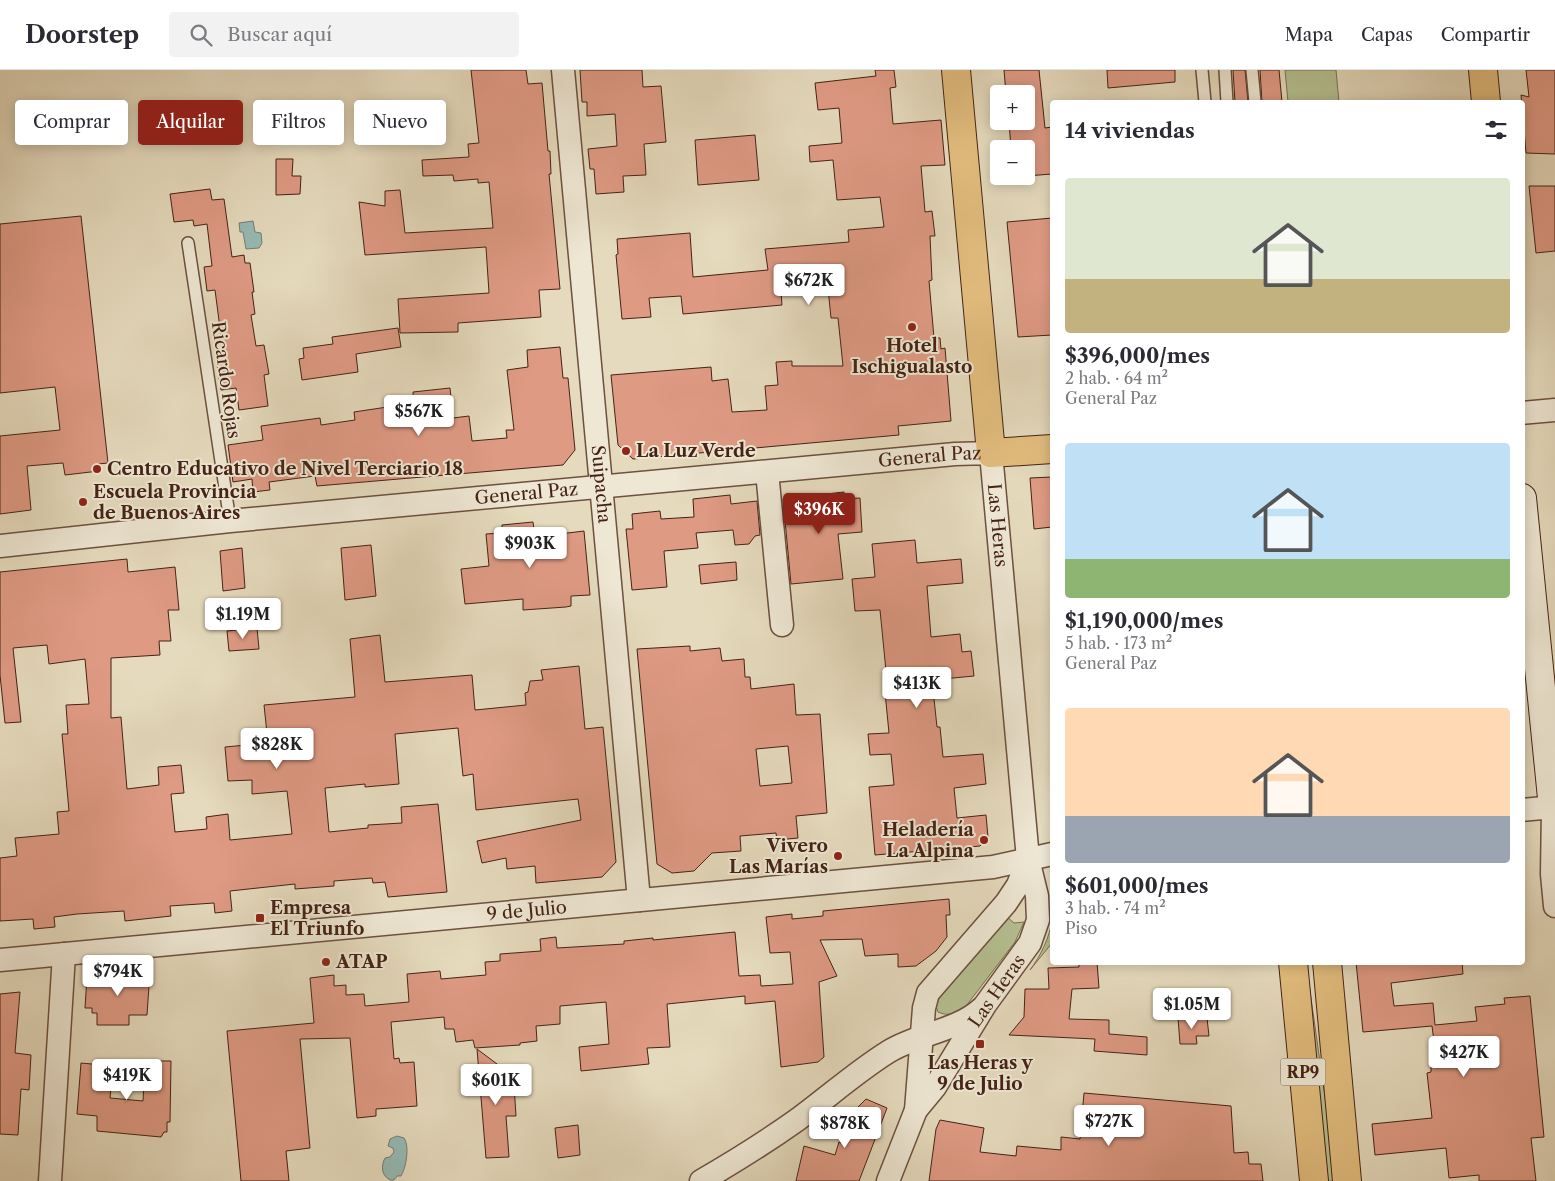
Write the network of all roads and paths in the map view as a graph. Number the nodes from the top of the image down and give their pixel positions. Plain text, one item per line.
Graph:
1 (563, 70) edge
2 (956, 70) edge
3 (1202, 70) edge
4 (1225, 70) edge
5 (1252, 70) edge
6 (1483, 70) edge
7 (1205, 100) edge
8 (1228, 100) edge
9 (1255, 100) edge
10 (1486, 100) edge
11 (188, 243) dead end
12 (1555, 410) edge
13 (1525, 413) edge
14 (1050, 449) edge
15 (991, 453) junction
16 (767, 472) junction
17 (601, 487) junction
18 (230, 521) junction
19 (1525, 527) edge
20 (0, 546) edge
21 (782, 625) dead end
22 (1554, 808) edge
23 (1525, 810) edge
24 (1050, 854) edge
25 (1028, 859) junction
26 (639, 900) junction
27 (1555, 906) edge
28 (64, 954) junction
29 (0, 960) edge
30 (1293, 965) edge
31 (1327, 965) edge
32 (985, 1005) junction
33 (922, 1036) junction
34 (916, 1110) junction
35 (50, 1181) edge
36 (700, 1181) edge
37 (888, 1181) edge
38 (1314, 1181) edge
39 (1347, 1181) edge

1 - 17 street, Suipacha
2 - 15 main road, Las Heras
3 - 7 lane
4 - 8 lane
5 - 9 lane
6 - 10 main road
11 - 18 lane, Ricardo Rojas
12 - 13 street
14 - 15 main road, General Paz
15 - 16 street, General Paz
15 - 25 street, Las Heras
16 - 17 street, General Paz
16 - 21 street
17 - 18 street, General Paz
17 - 26 street, Suipacha
18 - 20 street, General Paz
19 - 22 main road
22 - 23 street
22 - 27 street
24 - 25 street, 9 de Julio
25 - 26 street, 9 de Julio
25 - 32 street, Las Heras
25 - 33 street, Las Heras
26 - 28 street, 9 de Julio
28 - 29 street, 9 de Julio
28 - 35 street
30 - 38 main road, RP9
31 - 39 main road, RP9
32 - 33 street
32 - 34 street, Las Heras
33 - 34 street, Las Heras
33 - 36 street
34 - 37 street, Las Heras

